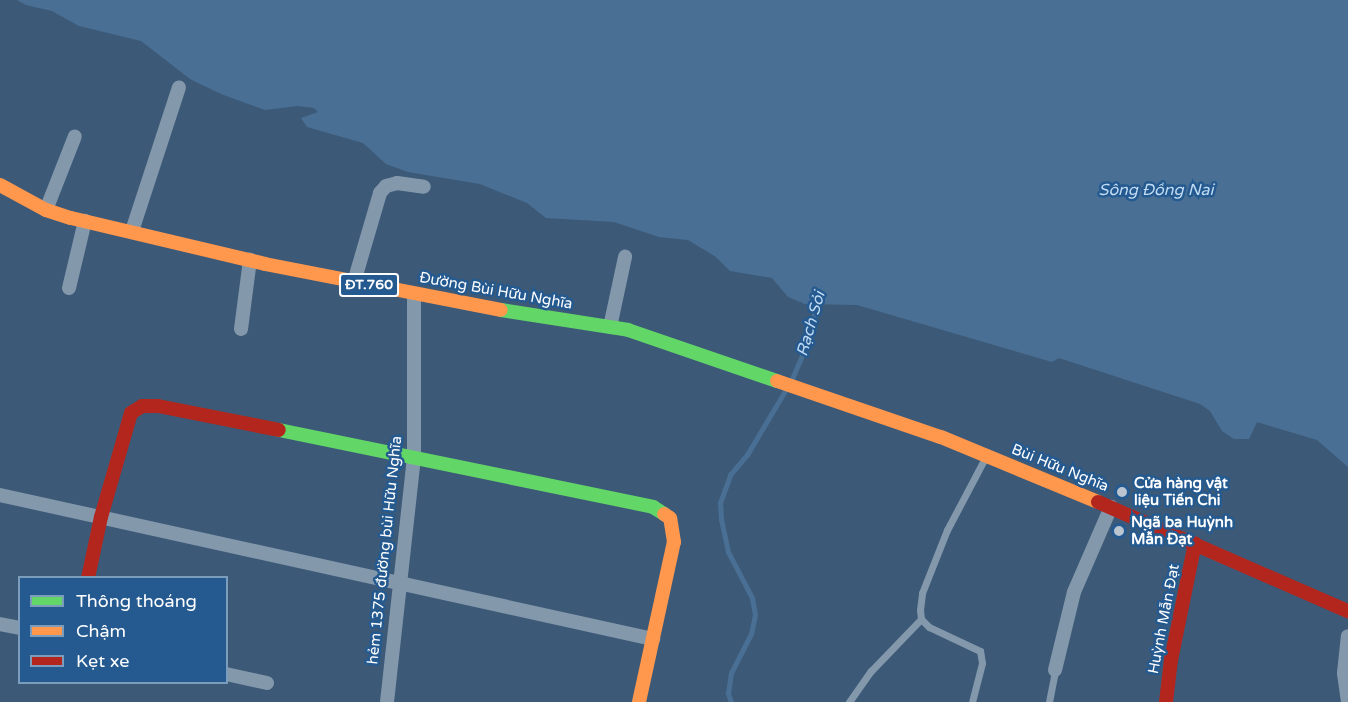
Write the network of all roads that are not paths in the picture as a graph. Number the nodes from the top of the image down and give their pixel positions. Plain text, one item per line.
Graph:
1 (179, 87) dead end
2 (75, 136) dead end
3 (424, 187) dead end
4 (1, 188) edge
5 (46, 210) junction
6 (86, 221) junction
7 (132, 231) junction
8 (625, 256) dead end
9 (250, 260) junction
10 (354, 282) junction
11 (69, 288) dead end
12 (414, 294) junction
13 (610, 327) junction
14 (241, 329) dead end
15 (820, 398) joint
16 (414, 456) junction
17 (986, 456) junction
18 (0, 495) edge
19 (1111, 507) junction
20 (101, 517) junction
21 (1196, 543) junction
22 (88, 576) edge
23 (398, 583) junction
24 (1348, 611) edge
25 (921, 619) junction
26 (0, 624) edge
27 (18, 628) edge
28 (1348, 636) edge
29 (653, 639) junction
30 (1055, 670) joint
31 (228, 674) edge
32 (267, 683) dead end
33 (387, 702) edge
34 (639, 702) edge
35 (849, 702) edge
36 (972, 702) edge
37 (1049, 702) edge
38 (1166, 702) edge
39 (1347, 702) edge

1 - 7 street
2 - 5 street
3 - 10 street
4 - 5 main road, Đường Bùi Hữu Nghĩa / ĐT.760
5 - 6 main road, Đường Bùi Hữu Nghĩa / ĐT.760
6 - 7 main road, Đường Bùi Hữu Nghĩa / ĐT.760
6 - 11 street
7 - 9 main road, Đường Bùi Hữu Nghĩa / ĐT.760
8 - 13 street
9 - 10 main road, Đường Bùi Hữu Nghĩa / ĐT.760
9 - 14 street
10 - 12 main road, Đường Bùi Hữu Nghĩa / ĐT.760
12 - 13 main road, Đường Bùi Hữu Nghĩa / ĐT.760
12 - 16 street, hẻm 1375 đường bùi Hữu Nghĩa
13 - 15 main road, Đường Bùi Hữu Nghĩa / ĐT.760
15 - 17 main road, Bùi Hữu Nghĩa / ĐT.760
16 - 20 main road
16 - 23 street, hẻm 1375 đường bùi Hữu Nghĩa
16 - 29 main road
17 - 19 main road, Bùi Hữu Nghĩa / ĐT.760
17 - 25 lane
18 - 20 street
19 - 21 main road, Bùi Hữu Nghĩa / ĐT.760
19 - 30 street
20 - 22 main road
20 - 23 street
21 - 24 main road, Bùi Hữu Nghĩa / ĐT.760
21 - 38 main road, Huỳnh Mẫn Đạt
23 - 29 street
23 - 33 street, hẻm 1375 đường bùi Hữu Nghĩa
25 - 35 lane
25 - 36 lane
26 - 27 street
28 - 39 street
29 - 34 main road
30 - 37 lane
31 - 32 street

